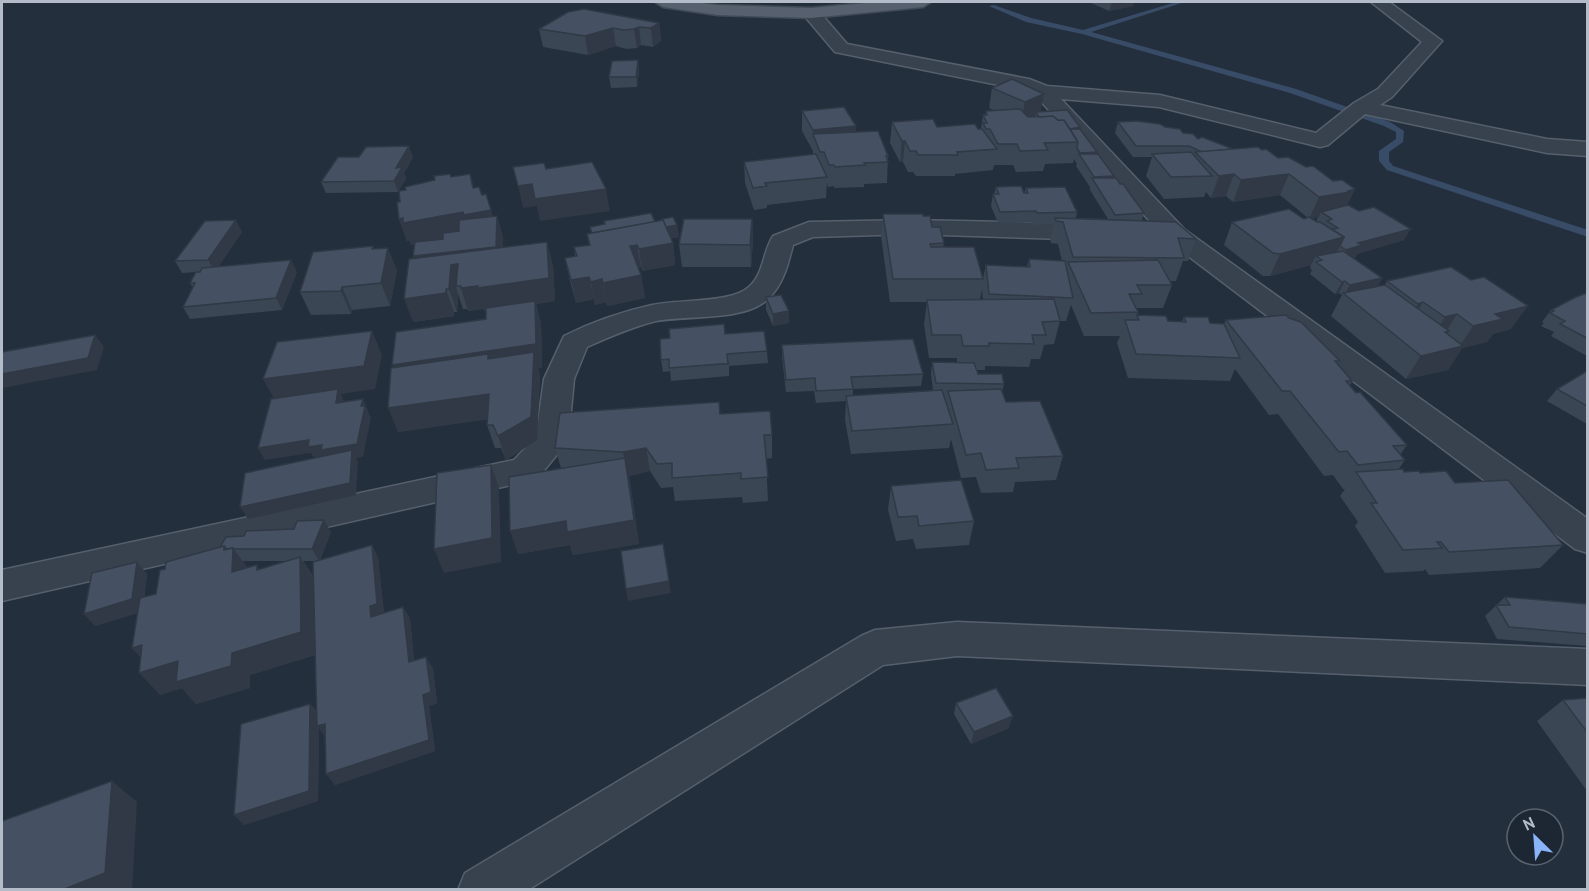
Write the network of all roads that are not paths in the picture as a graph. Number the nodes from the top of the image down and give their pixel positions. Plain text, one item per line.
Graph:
1 (663, 2) edge
2 (923, 2) edge
3 (1379, 2) edge
4 (812, 13) junction
5 (1043, 92) junction
6 (1361, 107) junction
7 (1587, 150) edge
8 (1176, 235) junction
9 (1587, 539) edge
10 (2, 586) edge
11 (1587, 667) edge
12 (482, 890) edge

1 - 4 main road
2 - 4 main road
3 - 6 street
4 - 5 street
5 - 6 street
5 - 8 street
6 - 7 street
8 - 9 street
8 - 10 street
11 - 12 street

